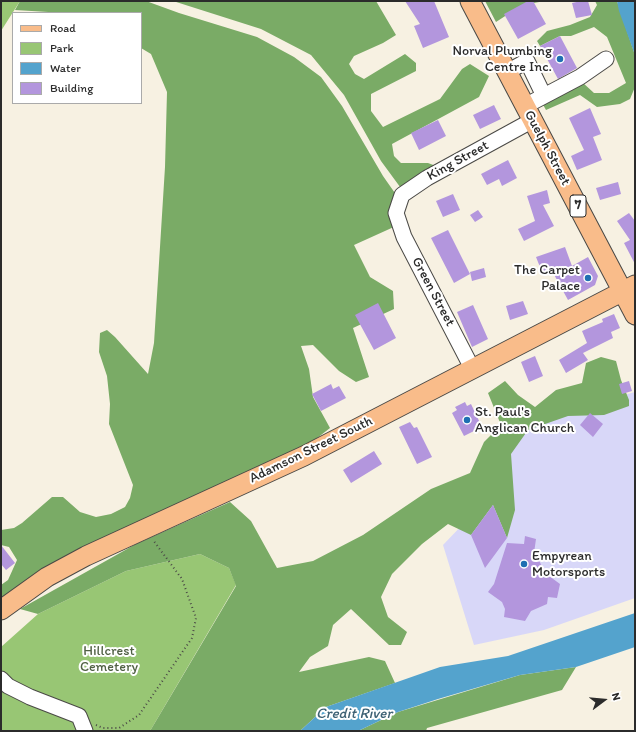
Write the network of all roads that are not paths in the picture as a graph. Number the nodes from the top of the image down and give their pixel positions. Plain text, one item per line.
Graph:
1 (470, 1) edge
2 (606, 59) dead end
3 (508, 72) junction
4 (544, 96) junction
5 (529, 113) junction
6 (396, 214) joint
7 (629, 288) edge
8 (635, 316) edge
9 (473, 370) junction
10 (1, 610) edge
11 (1, 679) edge
12 (85, 731) edge

1 - 3 main road, Guelph Street / 7
2 - 4 street, King Street
3 - 4 street
3 - 5 main road, Guelph Street / 7
4 - 5 street, King Street
5 - 6 street, King Street
5 - 7 main road, Guelph Street / 7
6 - 9 street, Green Street
7 - 8 main road, Guelph Street / 7
7 - 9 main road, Adamson Street South
9 - 10 main road, Adamson Street South
11 - 12 street

